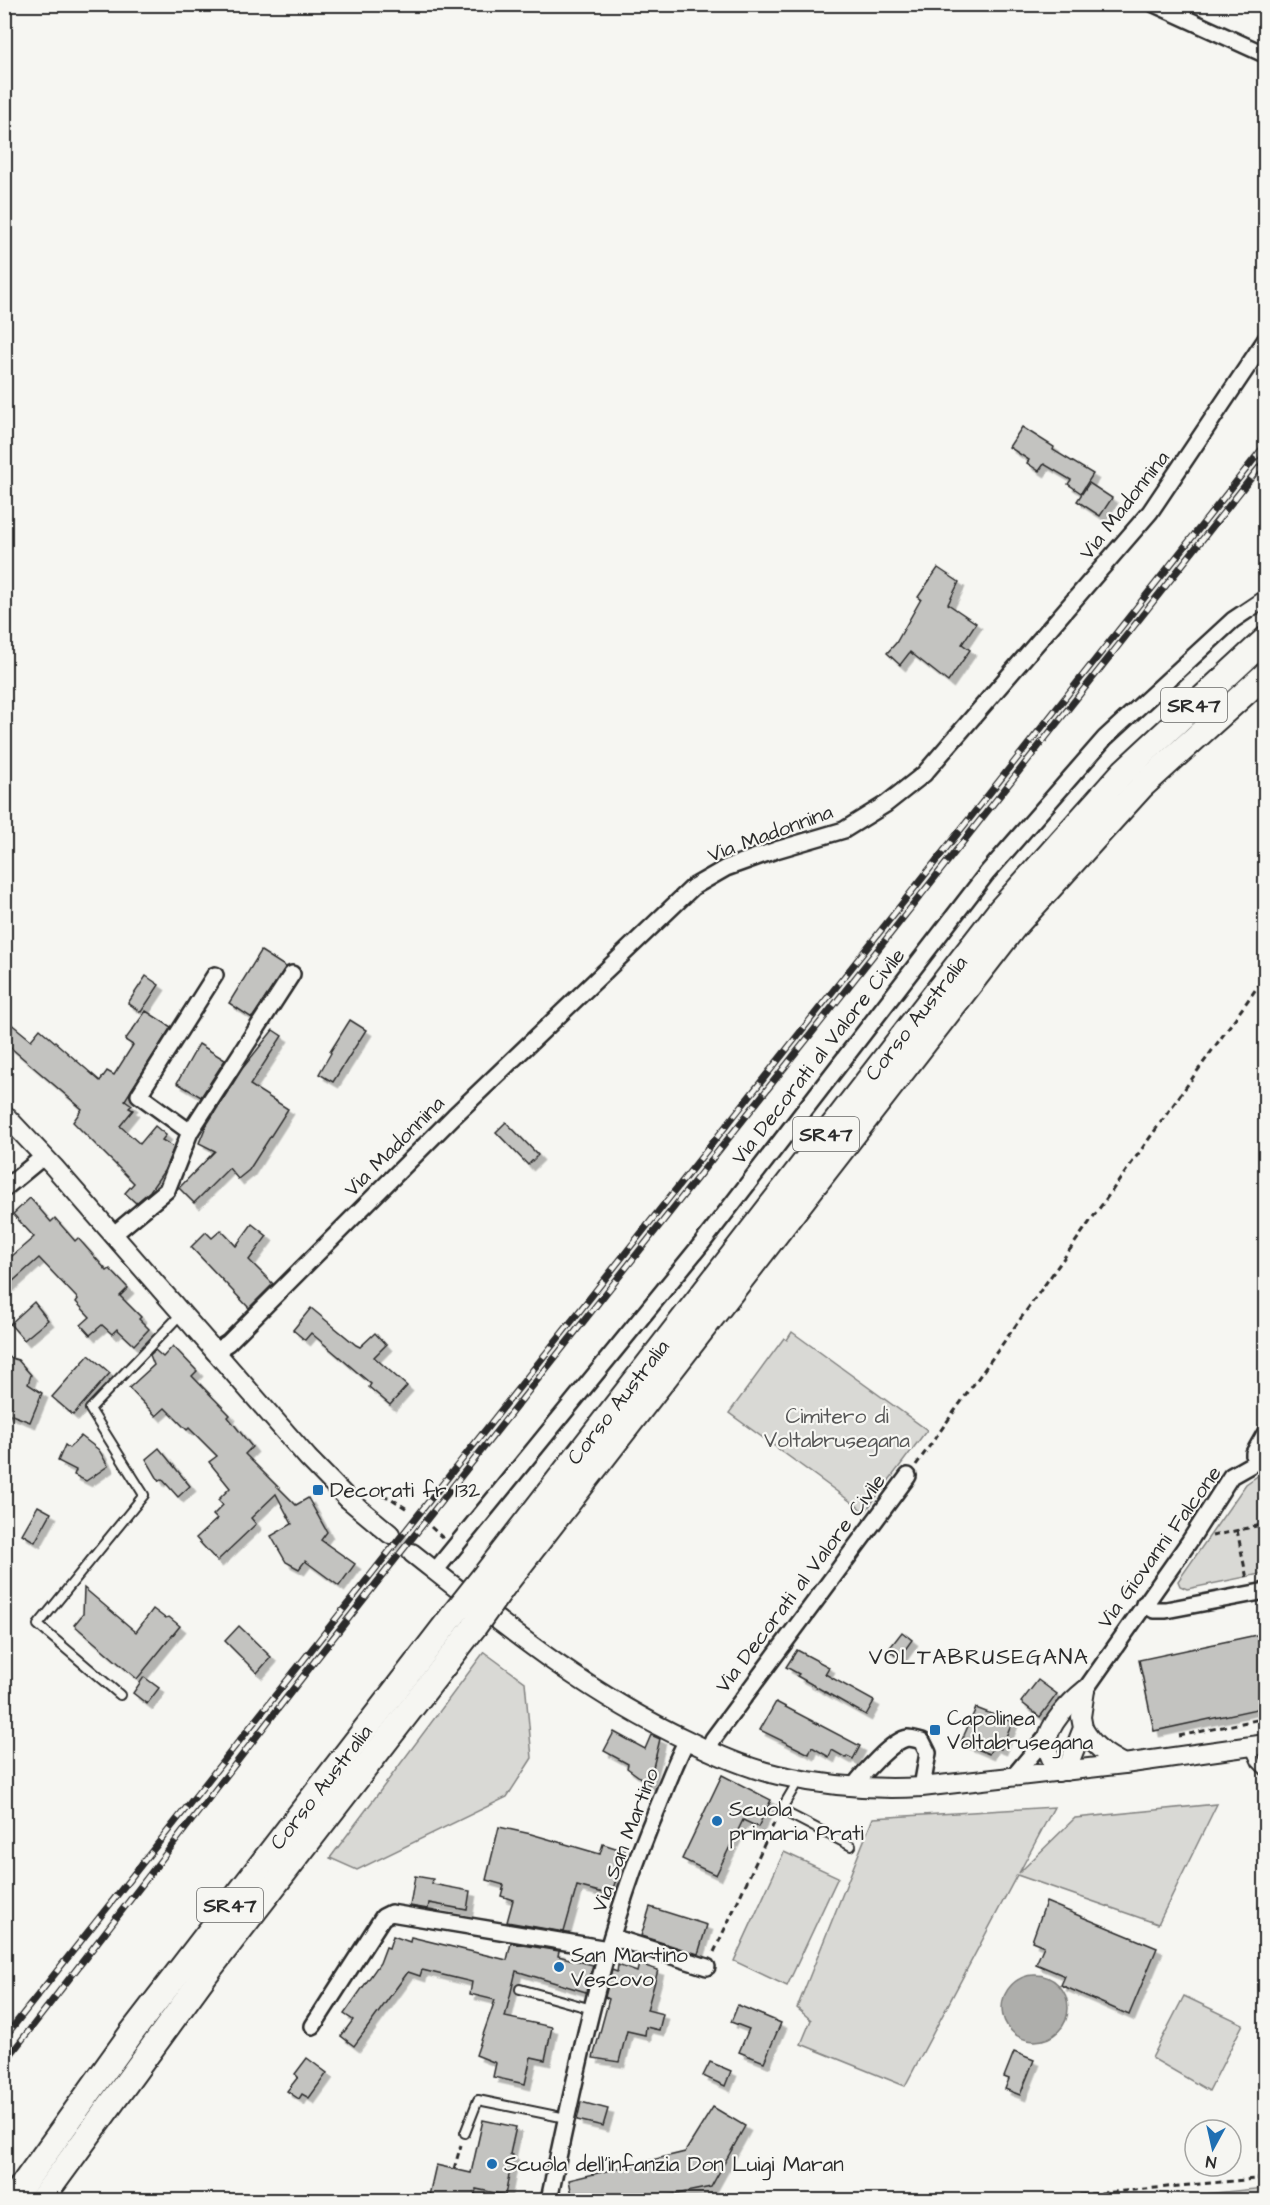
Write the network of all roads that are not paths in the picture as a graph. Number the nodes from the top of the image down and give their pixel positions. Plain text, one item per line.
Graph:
1 (1154, 4) edge
2 (1266, 56) edge
3 (1266, 339) edge
4 (1266, 598) edge
5 (1266, 639) edge
6 (1266, 674) edge
7 (292, 974) dead end
8 (215, 975) dead end
9 (4, 1114) edge
10 (190, 1132) junction
11 (44, 1156) junction
12 (4, 1190) edge
13 (113, 1235) junction
14 (181, 1314) junction
15 (214, 1352) junction
16 (1266, 1432) edge
17 (1260, 1462) edge
18 (908, 1476) road end
19 (390, 1534) tunnel mouth
20 (412, 1553) tunnel mouth
21 (435, 1571) junction
22 (493, 1582) junction
23 (1258, 1593) edge
24 (1144, 1604) junction
25 (464, 1621) junction
26 (1084, 1690) junction
27 (120, 1695) dead end
28 (1083, 1728) junction
29 (1049, 1734) junction
30 (687, 1740) junction
31 (1258, 1745) edge
32 (708, 1751) junction
33 (1124, 1764) junction
34 (1062, 1772) junction
35 (1266, 1772) edge
36 (1013, 1778) junction
37 (798, 1779) junction
38 (853, 1787) junction
39 (922, 1787) junction
40 (851, 1846) dead end
41 (610, 1943) junction
42 (707, 1967) road end
43 (520, 1989) dead end
44 (592, 2009) junction
45 (313, 2026) dead end
46 (566, 2118) junction
47 (465, 2133) road end
48 (12, 2200) edge
49 (41, 2200) edge
50 (549, 2200) edge

1 - 2 street
3 - 15 street, Via Madonnina
4 - 21 street, Via Decorati al Valore Civile
5 - 22 highway, Corso Australia / SR47
6 - 22 highway, Corso Australia / SR47
7 - 10 street
8 - 10 street
9 - 11 street
10 - 13 street
11 - 12 street
11 - 13 street
13 - 14 street
14 - 15 street
14 - 27 lane
15 - 19 street
16 - 17 street, Via Giovanni Falcone
17 - 24 street, Via Giovanni Falcone
18 - 32 street, Via Decorati al Valore Civile
20 - 21 street
21 - 30 street
22 - 25 highway, Corso Australia / SR47, bridge
23 - 24 street
24 - 26 street, Via Giovanni Falcone
25 - 48 highway, Corso Australia / SR47
25 - 49 highway, Corso Australia / SR47
26 - 28 street
26 - 29 street
28 - 33 street
28 - 34 street
29 - 34 street
29 - 36 street
30 - 32 street
30 - 41 street, Via San Martino
31 - 33 street
31 - 35 lane
32 - 37 street
33 - 34 street
34 - 36 street
36 - 39 street
37 - 38 street
37 - 40 lane
38 - 39 street
38 - 39 street
41 - 42 street
41 - 44 street, Via San Martino
41 - 45 street
43 - 44 lane
44 - 46 street, Via San Martino
46 - 47 lane
46 - 50 street, Via San Martino

